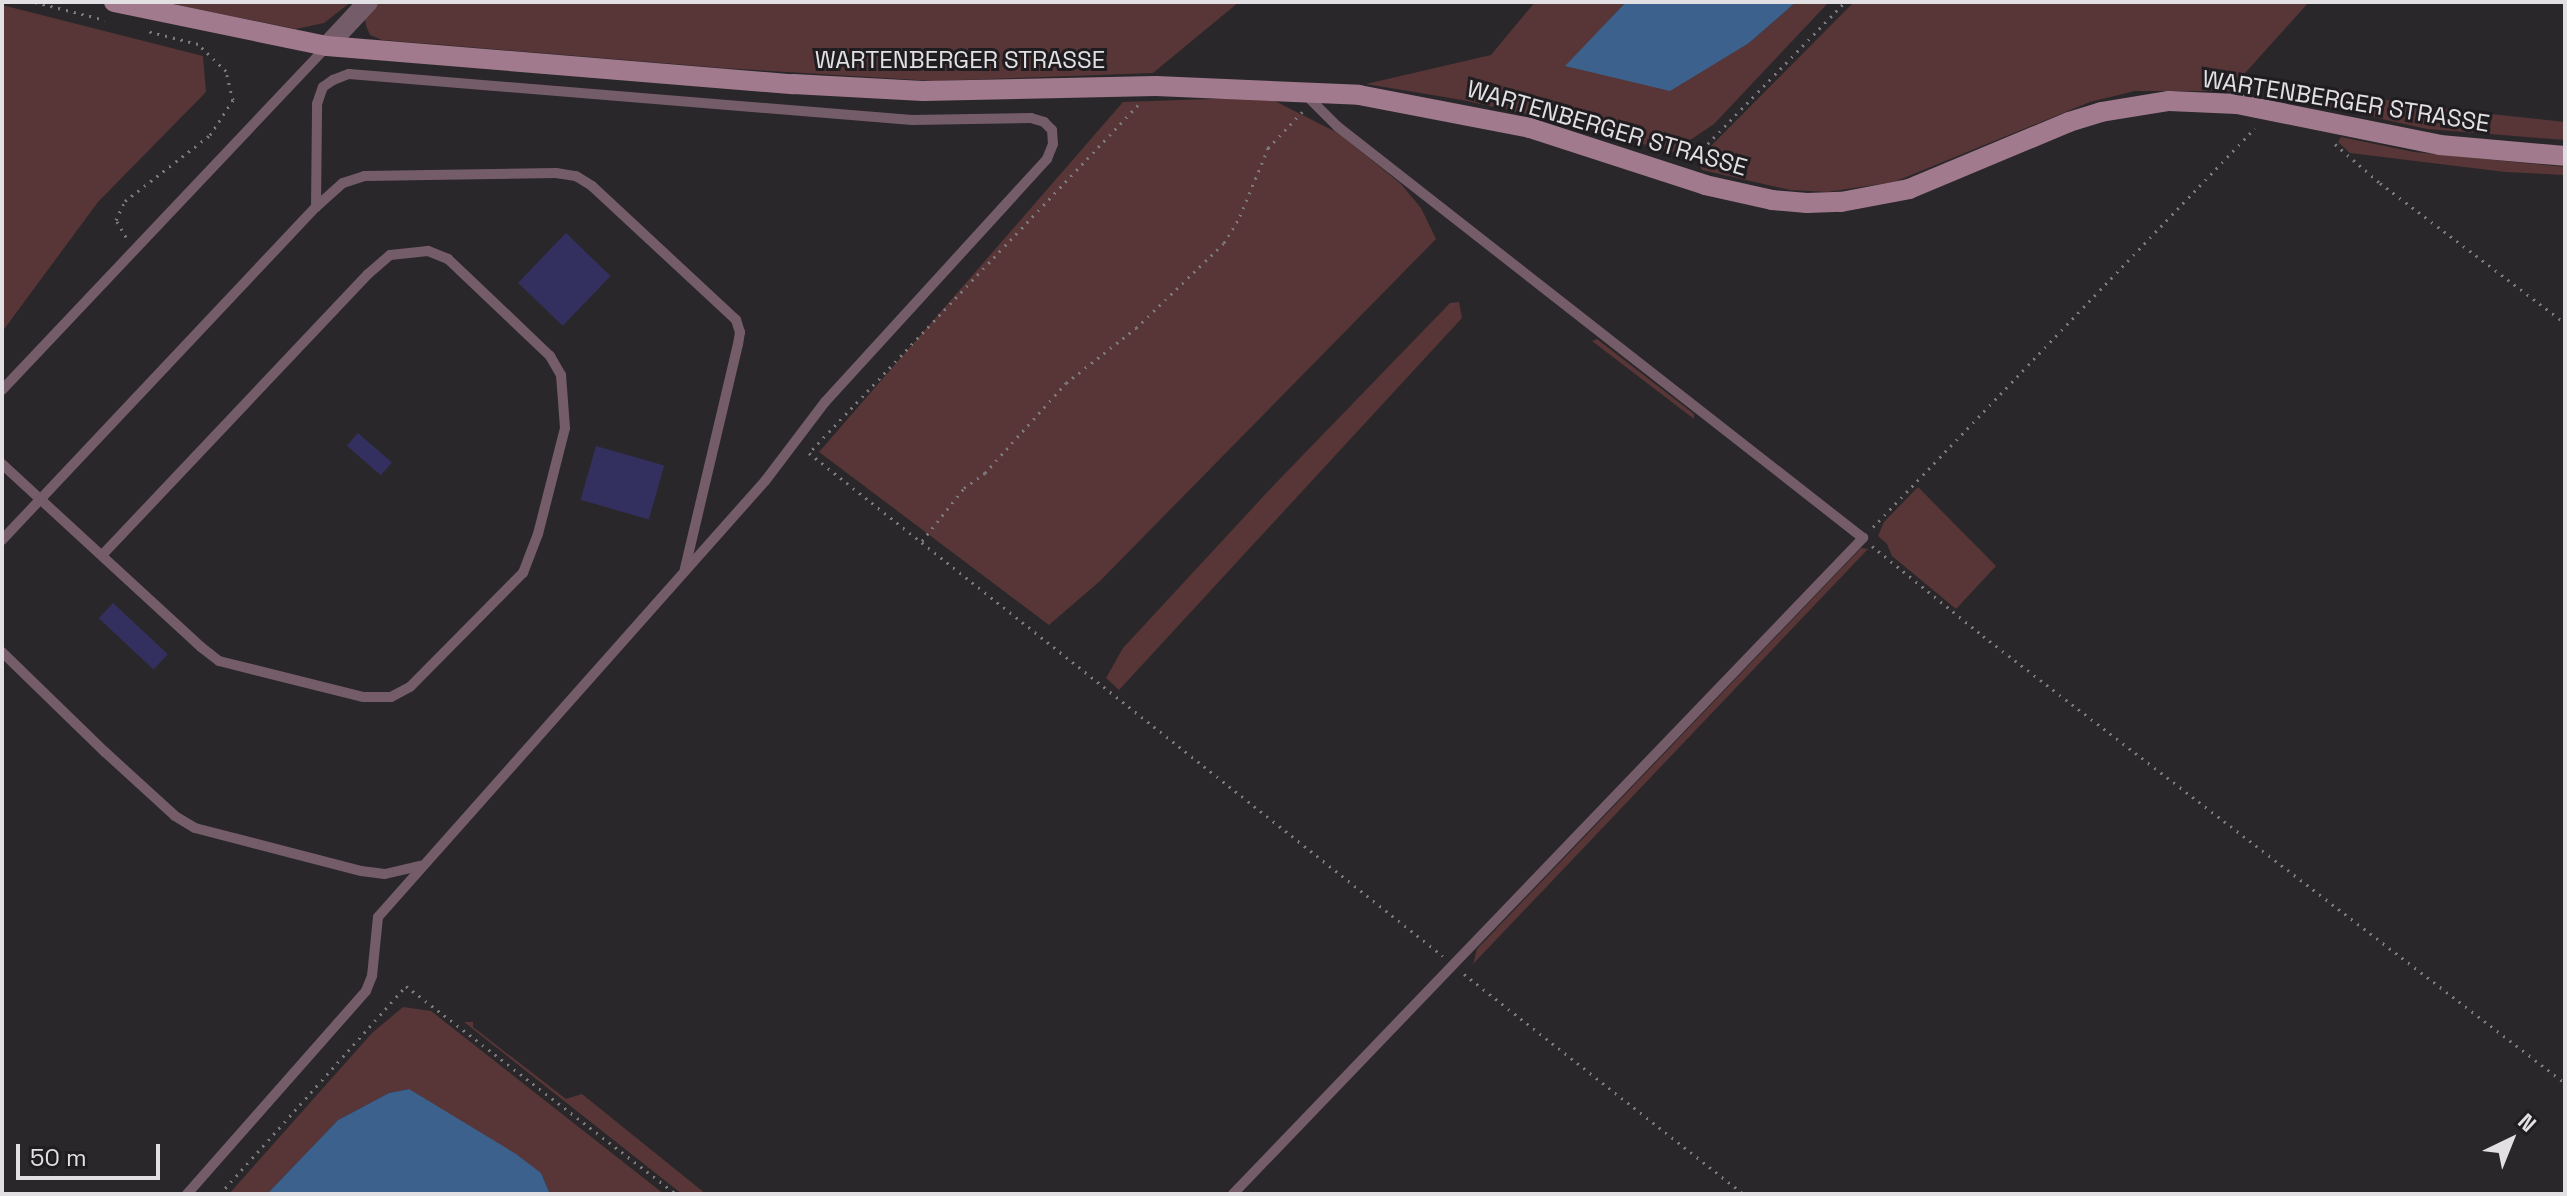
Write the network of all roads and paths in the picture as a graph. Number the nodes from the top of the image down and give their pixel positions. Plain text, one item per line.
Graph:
1 (35, 2) edge
2 (368, 2) edge
3 (1845, 2) edge
4 (112, 12) edge
5 (139, 29) dead end
6 (327, 46) junction
7 (1156, 86) junction
8 (1308, 97) junction
9 (2270, 110) junction
10 (2316, 121) junction
11 (2565, 156) edge
12 (1677, 175) junction
13 (316, 207) junction
14 (134, 250) junction
15 (2565, 323) edge
16 (2, 390) edge
17 (2, 464) edge
18 (41, 498) junction
19 (1863, 538) junction
20 (2, 540) edge
21 (922, 542) junction
22 (102, 555) junction
23 (685, 572) junction
24 (2, 652) edge
25 (423, 865) junction
26 (1455, 965) junction
27 (2565, 1083) edge
28 (187, 1194) edge
29 (220, 1194) edge
30 (676, 1194) edge
31 (1233, 1194) edge
32 (1744, 1194) edge

1 - 4 path
2 - 6 street
3 - 12 path
4 - 6 main road, WARTENBERGER STRASSE
5 - 14 path
6 - 7 main road, WARTENBERGER STRASSE
6 - 14 lane
7 - 8 main road, WARTENBERGER STRASSE
7 - 21 path
8 - 12 main road, WARTENBERGER STRASSE
8 - 19 lane
8 - 21 path
9 - 10 main road, WARTENBERGER STRASSE
9 - 12 main road, WARTENBERGER STRASSE
9 - 19 path
10 - 11 main road, WARTENBERGER STRASSE
10 - 15 path
13 - 18 lane
13 - 23 lane
13 - 23 lane
14 - 16 lane
17 - 18 lane
18 - 20 lane
18 - 22 lane
19 - 26 lane
19 - 27 path
21 - 26 path
22 - 22 lane
23 - 25 lane
24 - 25 lane
25 - 28 lane
26 - 31 lane
26 - 32 path
29 - 30 path

